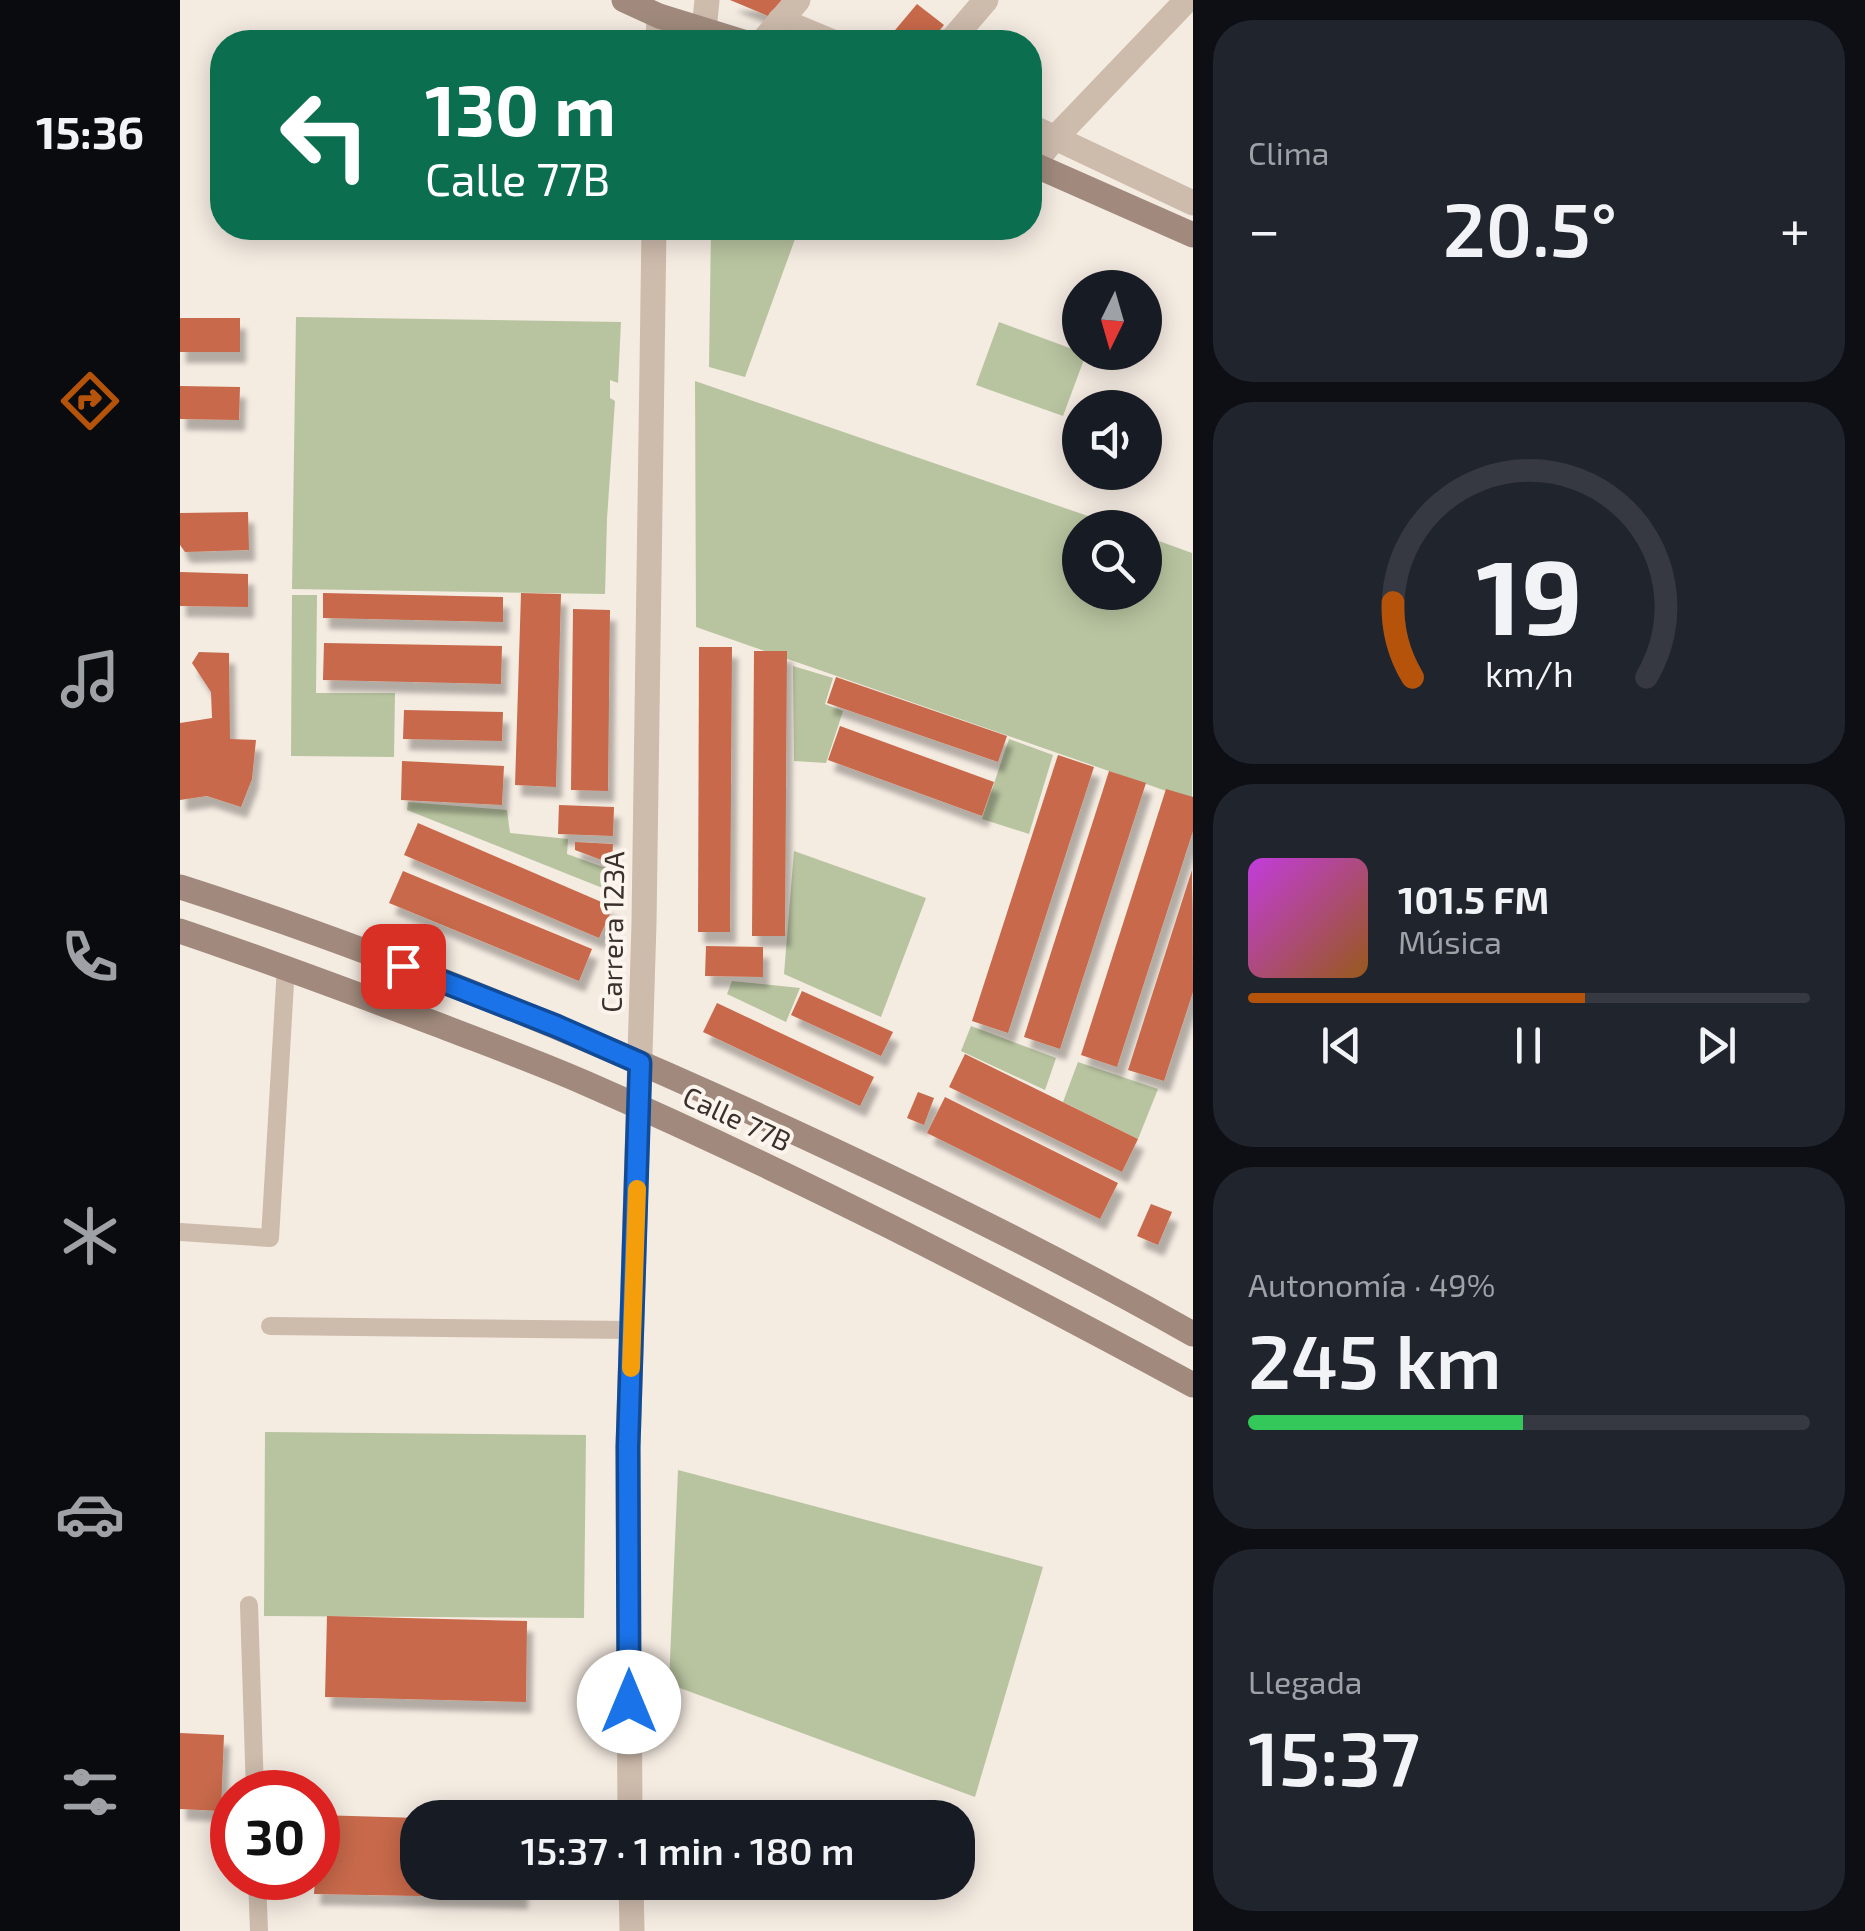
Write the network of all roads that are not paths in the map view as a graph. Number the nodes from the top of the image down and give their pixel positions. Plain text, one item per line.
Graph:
1 (624, 0) edge
2 (707, 0) edge
3 (798, 0) edge
4 (986, 0) edge
5 (1187, 0) edge
6 (659, 16) junction
7 (780, 20) junction
8 (658, 30) edge
9 (704, 30) joint
10 (772, 30) edge
11 (804, 30) edge
12 (960, 30) edge
13 (1042, 132) edge
14 (1056, 138) junction
15 (1042, 153) edge
16 (1042, 168) edge
17 (1191, 201) edge
18 (1192, 235) edge
19 (654, 240) edge
20 (180, 887) edge
21 (180, 931) edge
22 (286, 966) junction
23 (640, 1063) junction
24 (639, 1108) junction
25 (180, 1232) edge
26 (270, 1326) dead end
27 (632, 1330) junction
28 (1192, 1334) edge
29 (1192, 1385) edge
30 (249, 1605) dead end
31 (253, 1770) edge
32 (630, 1800) edge
33 (258, 1900) edge
34 (631, 1900) edge
35 (259, 1931) edge
36 (632, 1931) edge

1 - 6 street
2 - 9 street
3 - 7 street
4 - 12 street
5 - 14 street
6 - 8 street
6 - 9 street
7 - 10 street
7 - 11 street
13 - 14 street
14 - 15 street
14 - 17 street
16 - 18 street
19 - 23 street, Carrera 123A
20 - 23 street, Calle 77B
21 - 22 street, Calle 77B
22 - 24 street, Calle 77B
22 - 25 lane
23 - 24 street, Carrera 123A
23 - 28 street, Calle 77B
24 - 27 street, Carrera 123A
24 - 29 street, Calle 77B
26 - 27 lane
27 - 32 street, Carrera 123A
30 - 31 lane
33 - 35 lane
34 - 36 street

